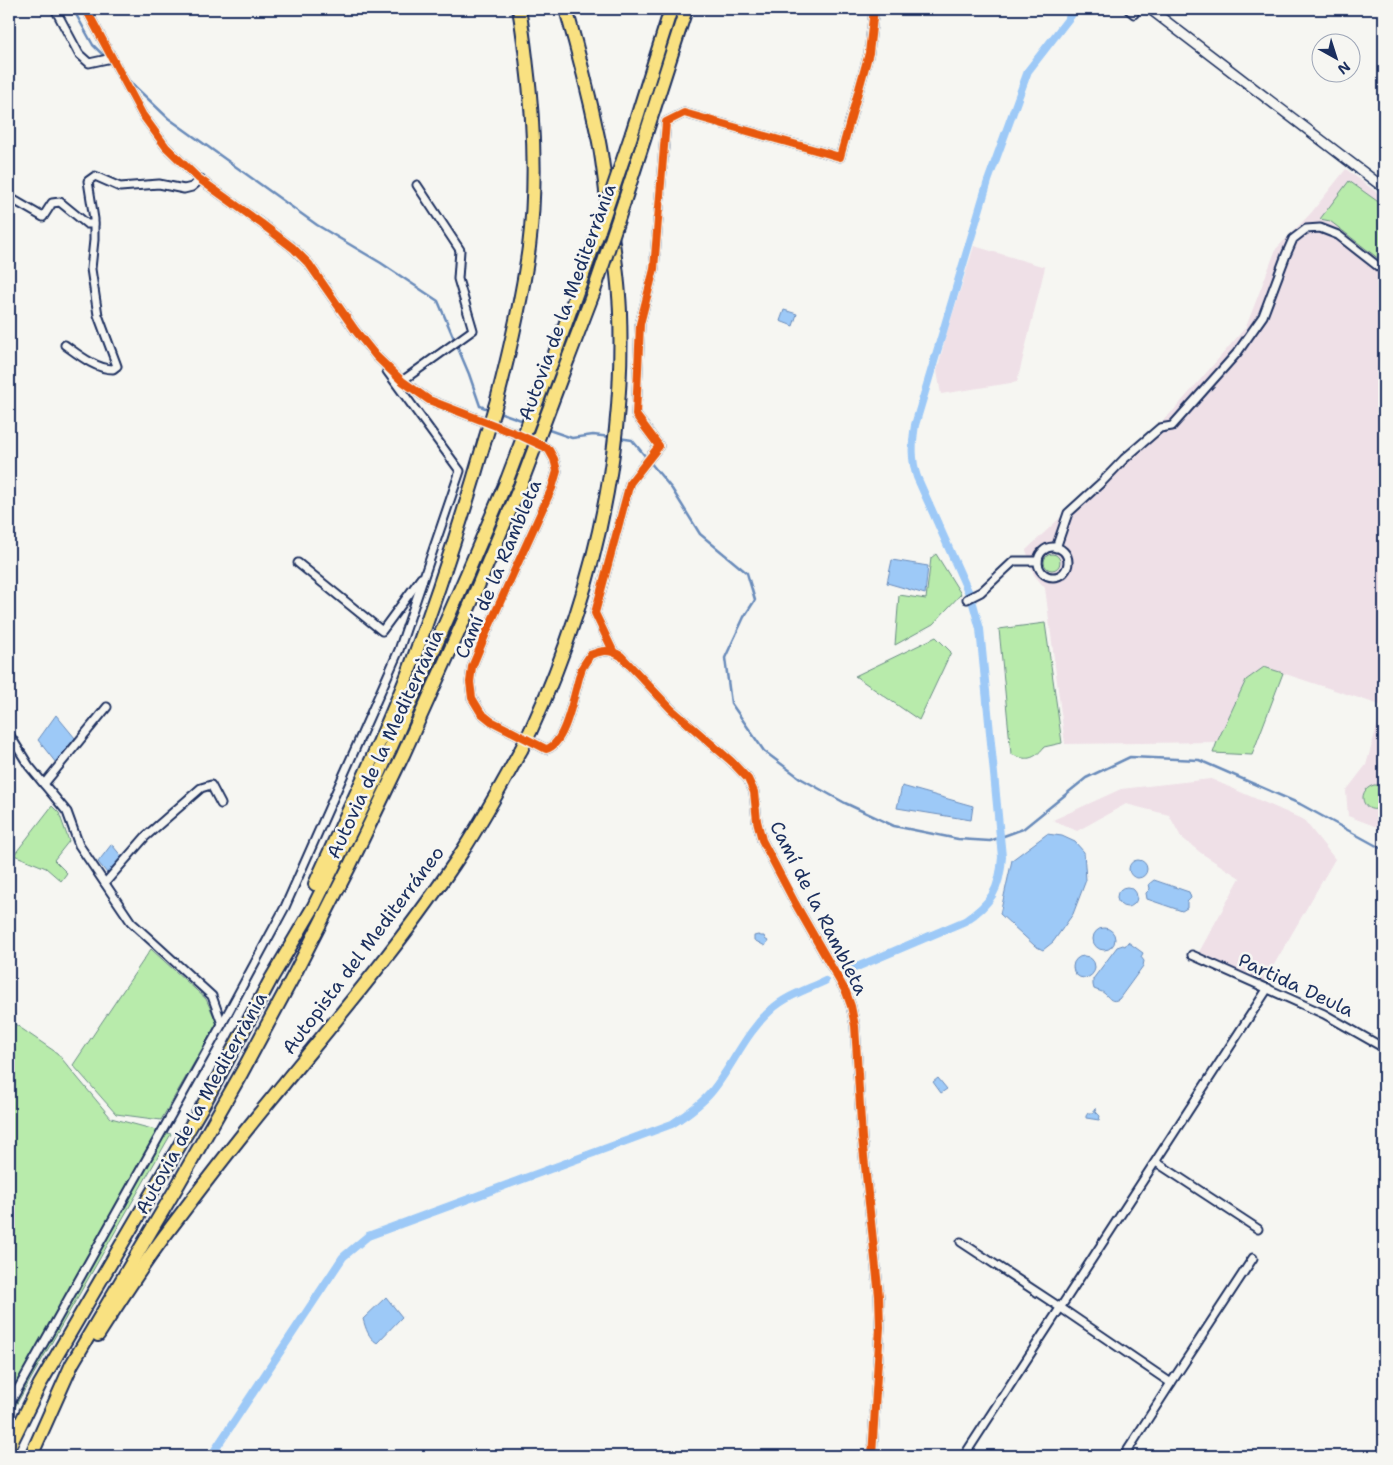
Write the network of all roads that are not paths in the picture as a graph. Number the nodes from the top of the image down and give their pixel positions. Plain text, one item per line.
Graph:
1 (54, 9) edge
2 (86, 9) edge
3 (519, 9) edge
4 (566, 9) edge
5 (664, 9) edge
6 (671, 9) edge
7 (686, 9) edge
8 (874, 9) edge
9 (1150, 9) edge
10 (112, 58) junction
11 (656, 58) junction
12 (200, 179) junction
13 (418, 185) dead end
14 (1384, 188) edge
15 (12, 199) dead end
16 (94, 224) junction
17 (1384, 271) edge
18 (66, 345) dead end
19 (376, 356) junction
20 (402, 381) junction
21 (1056, 548) junction
22 (1038, 561) junction
23 (298, 563) dead end
24 (426, 571) junction
25 (971, 597) dead end
26 (613, 651) junction
27 (106, 708) dead end
28 (9, 734) edge
29 (44, 784) junction
30 (221, 804) dead end
31 (105, 883) junction
32 (1192, 955) dead end
33 (271, 979) junction
34 (1268, 988) junction
35 (222, 1024) junction
36 (1384, 1048) edge
37 (1156, 1162) junction
38 (1258, 1229) dead end
39 (961, 1242) dead end
40 (1253, 1258) dead end
41 (1061, 1308) junction
42 (1384, 1371) edge
43 (1384, 1375) edge
44 (1171, 1383) junction
45 (9, 1405) edge
46 (46, 1421) junction
47 (9, 1447) edge
48 (32, 1456) edge
49 (872, 1456) edge
50 (964, 1456) edge
51 (1124, 1456) edge

1 - 10 street
2 - 10 street, Camí de la Rambleta
3 - 33 highway, bridge
4 - 46 highway, Autopista del Mediterráneo, bridge
5 - 11 highway
6 - 11 highway, Autovia de la Mediterrània
7 - 46 highway, Autovia de la Mediterrània, bridge
8 - 26 street
9 - 14 street
10 - 12 street, Camí de la Rambleta
11 - 33 highway, Autovia de la Mediterrània, bridge
12 - 16 street
12 - 19 street, Camí de la Rambleta
13 - 20 street
15 - 16 street
16 - 18 street
17 - 21 street
19 - 20 street, Camí de la Rambleta
19 - 24 street
20 - 26 street, Camí de la Rambleta
21 - 22 street
21 - 22 street
22 - 25 street
23 - 24 street
24 - 35 street
26 - 49 street, Camí de la Rambleta
27 - 29 street
28 - 29 street
29 - 31 street
30 - 31 street
31 - 35 street
32 - 34 street, Partida Deula
33 - 47 highway, Autovia de la Mediterrània
34 - 36 street, Partida Deula
34 - 37 street
35 - 45 street
37 - 38 street
37 - 41 street
39 - 41 street
40 - 44 street
41 - 44 street
41 - 50 street
42 - 43 street
44 - 51 street
46 - 48 highway, Autovia de la Mediterrània

